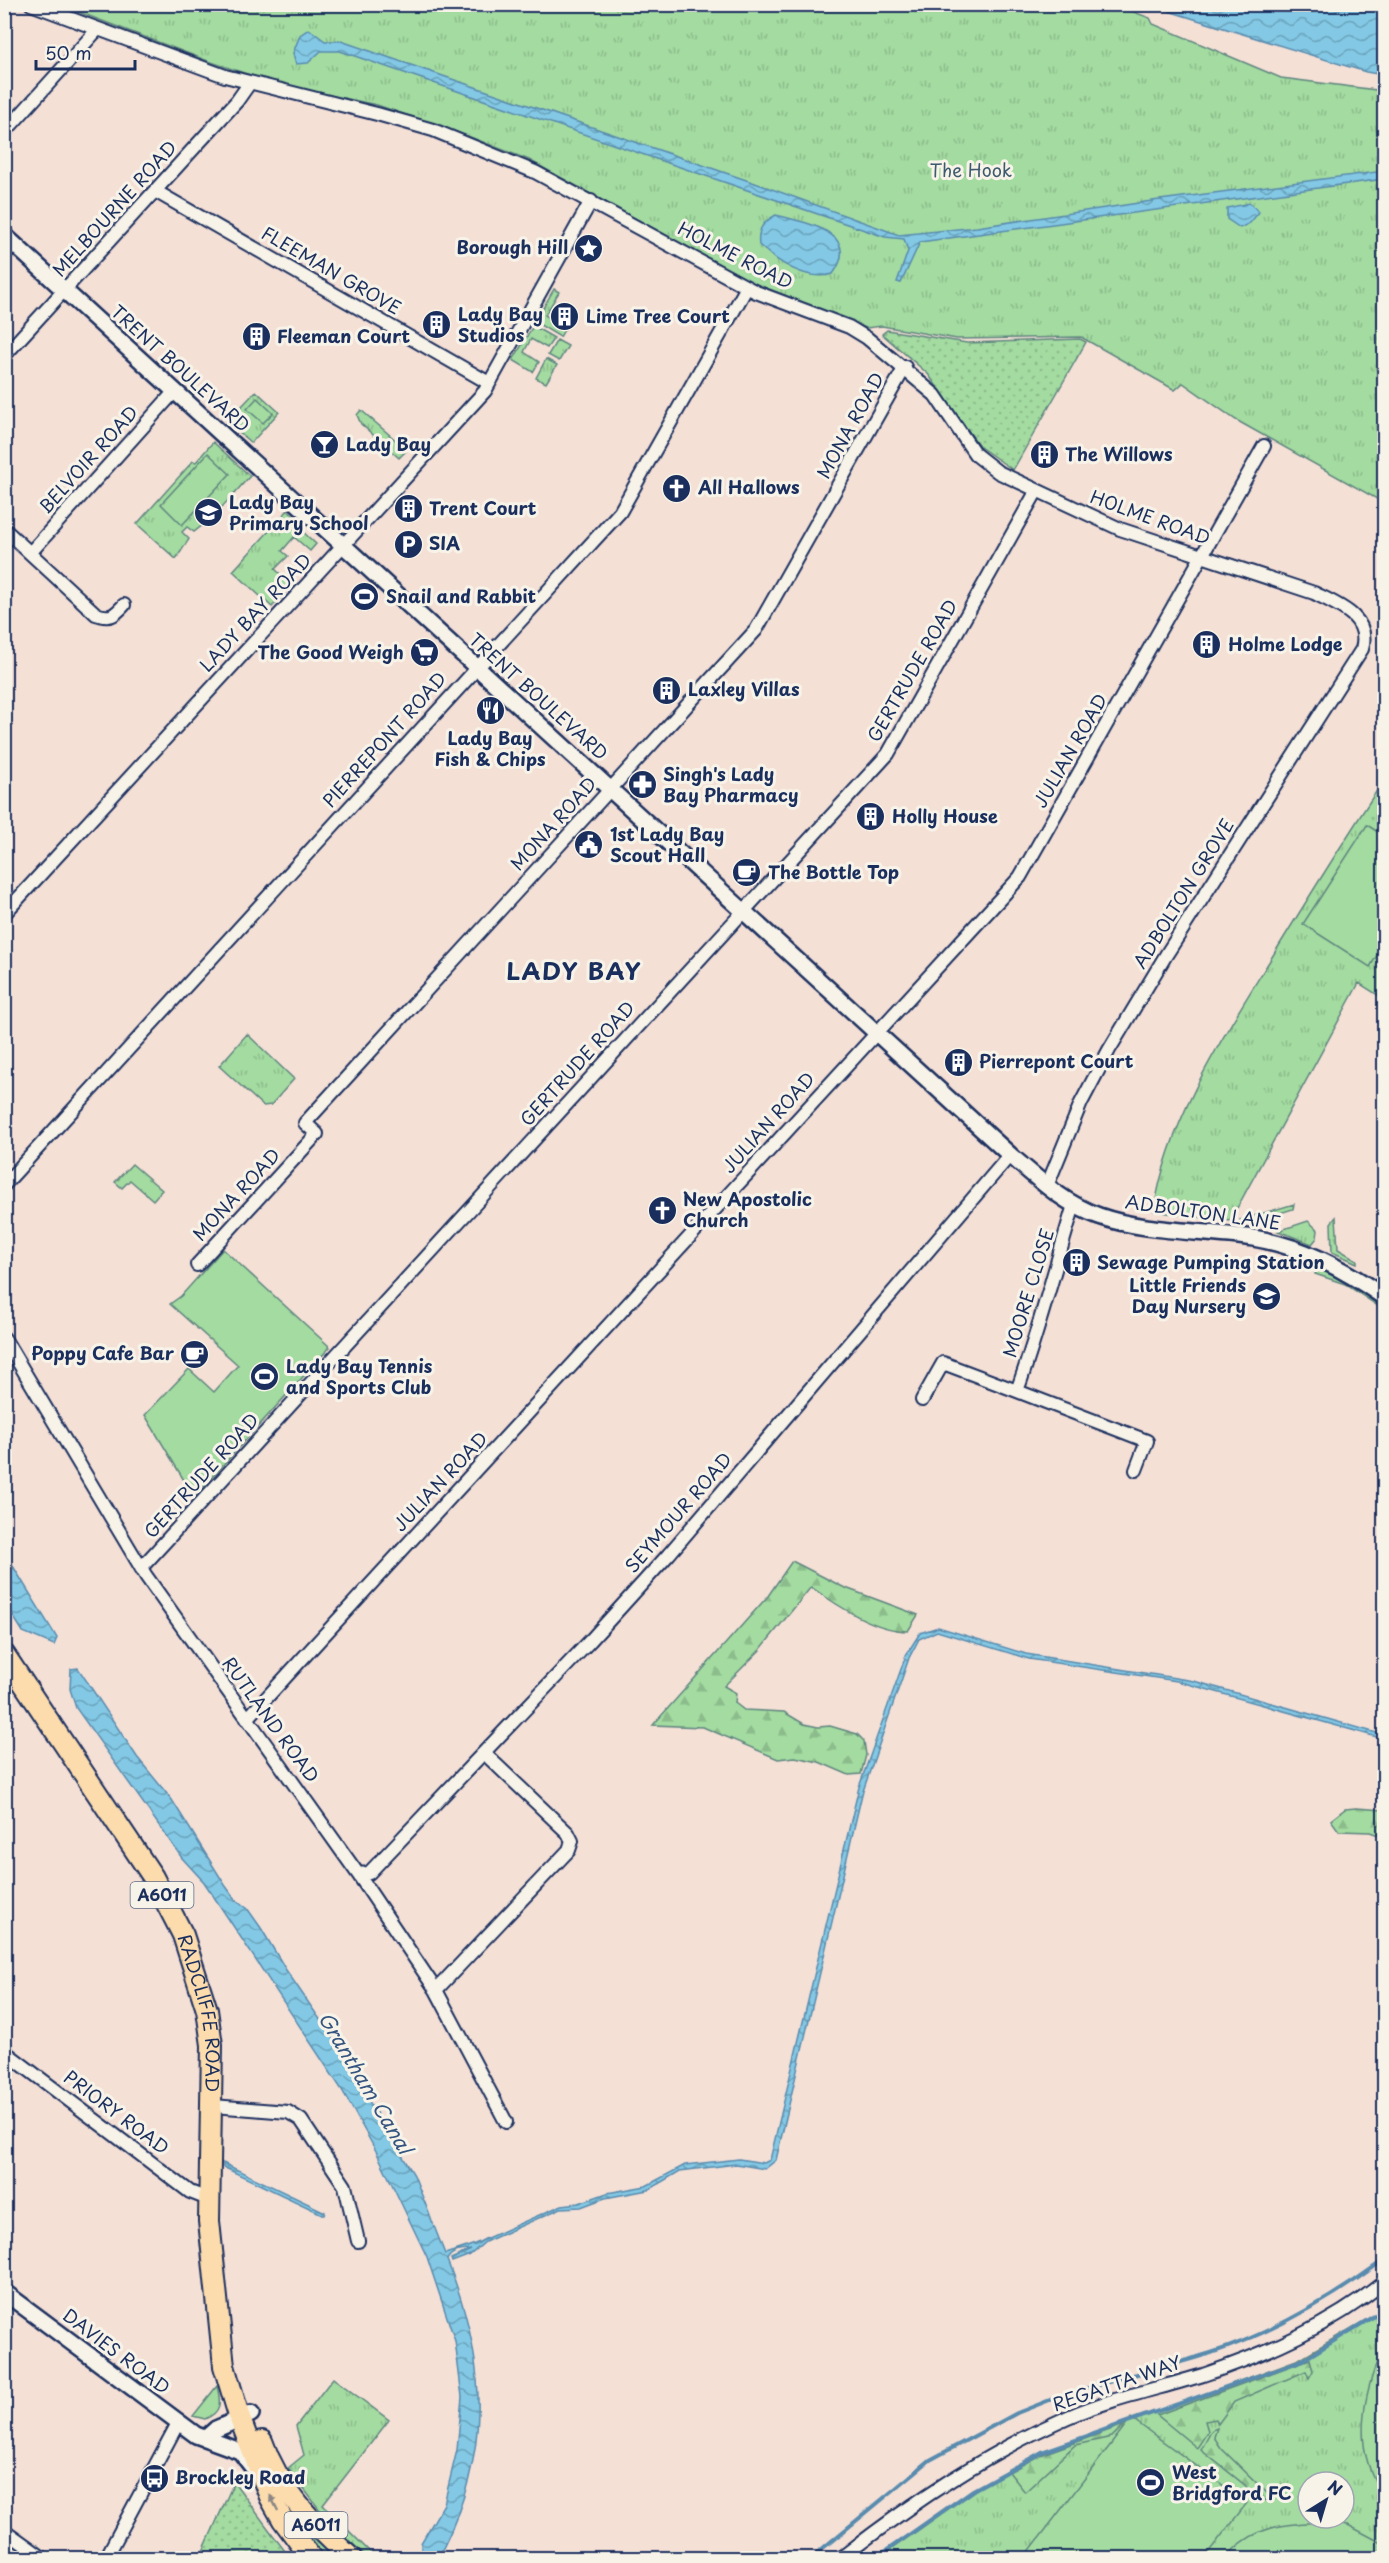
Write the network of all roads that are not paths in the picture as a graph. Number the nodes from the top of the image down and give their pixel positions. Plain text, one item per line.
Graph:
1 (31, 4) edge
2 (97, 30) junction
3 (249, 84) junction
4 (4, 133) edge
5 (155, 191) junction
6 (591, 201) junction
7 (4, 235) edge
8 (747, 287) junction
9 (65, 290) junction
10 (4, 356) edge
11 (905, 367) junction
12 (489, 382) junction
13 (176, 392) junction
14 (1264, 446) dead end
15 (1036, 492) junction
16 (4, 529) edge
17 (343, 545) junction
18 (30, 553) junction
19 (1203, 557) junction
20 (124, 605) dead end
21 (1364, 631) joint
22 (477, 668) junction
23 (610, 789) junction
24 (743, 911) junction
25 (4, 914) edge
26 (877, 1033) junction
27 (1010, 1155) junction
28 (4, 1185) edge
29 (1047, 1186) junction
30 (1074, 1205) junction
31 (197, 1265) dead end
32 (1384, 1297) edge
33 (4, 1338) edge
34 (1017, 1391) junction
35 (922, 1400) dead end
36 (1136, 1470) dead end
37 (141, 1568) junction
38 (4, 1654) edge
39 (247, 1719) junction
40 (484, 1753) junction
41 (358, 1874) junction
42 (436, 1990) junction
43 (4, 2051) edge
44 (213, 2106) junction
45 (506, 2122) dead end
46 (208, 2199) junction
47 (357, 2241) dead end
48 (1384, 2282) edge
49 (4, 2292) edge
50 (245, 2417) junction
51 (178, 2423) junction
52 (206, 2438) junction
53 (263, 2480) junction
54 (4, 2530) edge
55 (350, 2558) edge
56 (43, 2559) edge
57 (106, 2559) edge
58 (311, 2559) edge
59 (841, 2559) edge

1 - 2 street, HOLME ROAD
2 - 3 street, HOLME ROAD
2 - 4 street
3 - 5 street, MELBOURNE ROAD
3 - 6 street, HOLME ROAD
5 - 9 street, MELBOURNE ROAD
5 - 12 street, FLEEMAN GROVE
6 - 8 street, HOLME ROAD
6 - 12 street, LADY BAY ROAD
7 - 9 street, TRENT BOULEVARD
8 - 11 street, HOLME ROAD
8 - 22 street, PIERREPONT ROAD
9 - 10 street, MELBOURNE ROAD
9 - 13 street, TRENT BOULEVARD
11 - 15 street, HOLME ROAD
11 - 23 street, MONA ROAD
12 - 17 street, LADY BAY ROAD
13 - 17 street, TRENT BOULEVARD
13 - 18 street, BELVOIR ROAD
14 - 19 street, JULIAN ROAD
15 - 19 street, HOLME ROAD
15 - 24 street, GERTRUDE ROAD
16 - 18 street
17 - 22 street, TRENT BOULEVARD
17 - 25 street, LADY BAY ROAD
18 - 20 street
19 - 21 street, HOLME ROAD
19 - 26 street, JULIAN ROAD
21 - 29 street, ADBOLTON GROVE
22 - 23 street, TRENT BOULEVARD
22 - 28 street, PIERREPONT ROAD
23 - 24 street, TRENT BOULEVARD
23 - 31 street, MONA ROAD
24 - 26 street, TRENT BOULEVARD
24 - 37 street, GERTRUDE ROAD
26 - 27 street, TRENT BOULEVARD
26 - 39 street, JULIAN ROAD
27 - 29 street, TRENT BOULEVARD
27 - 40 street, SEYMOUR ROAD
29 - 30 street, ADBOLTON LANE
30 - 32 street, ADBOLTON LANE
30 - 34 street, MOORE CLOSE
33 - 37 street, RUTLAND ROAD
34 - 35 street
34 - 36 street
37 - 39 street, RUTLAND ROAD
38 - 44 highway, RADCLIFFE ROAD / A6011
39 - 41 street, RUTLAND ROAD
40 - 41 street, SEYMOUR ROAD
40 - 42 street
41 - 42 street, RUTLAND ROAD
42 - 45 street, RUTLAND ROAD
43 - 46 street, PRIORY ROAD
44 - 46 highway, RADCLIFFE ROAD / A6011
44 - 47 street
46 - 50 highway, RADCLIFFE ROAD / A6011
48 - 59 street, REGATTA WAY
49 - 51 street, DAVIES ROAD
50 - 52 street
50 - 53 highway, RADCLIFFE ROAD / A6011
50 - 55 highway, RADCLIFFE ROAD / A6011
51 - 52 street, DAVIES ROAD
51 - 57 street
52 - 53 street, DAVIES ROAD
58 -> 53 highway, RADCLIFFE ROAD / A6011
54 - 56 street

